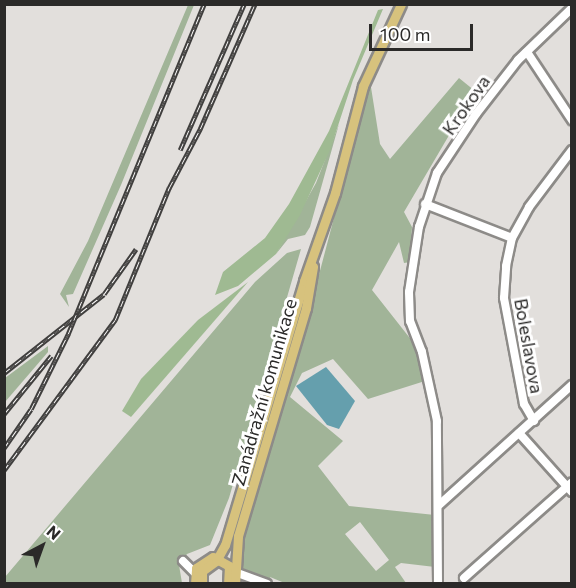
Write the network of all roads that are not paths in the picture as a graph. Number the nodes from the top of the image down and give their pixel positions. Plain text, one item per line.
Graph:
1 (401, 4) edge
2 (572, 8) edge
3 (527, 52) junction
4 (568, 109) edge
5 (572, 120) edge
6 (572, 150) edge
7 (425, 204) junction
8 (512, 238) junction
9 (315, 256) junction
10 (572, 385) edge
11 (534, 421) junction
12 (519, 433) junction
13 (570, 487) edge
14 (439, 505) junction
15 (212, 559) junction
16 (194, 574) edge
17 (235, 575) edge
18 (464, 578) dead end
19 (228, 584) edge
20 (267, 584) edge
21 (438, 584) edge

1 - 9 main road, Zanádražní komunikace
2 - 3 street, Krokova
3 - 4 street
3 - 7 street, Krokova
4 - 5 street
6 - 8 street, Boleslavova
7 - 8 street
7 - 14 street, Krokova
8 - 11 street, Boleslavova
9 - 15 main road, Zanádražní komunikace
9 - 17 main road, Zanádražní komunikace
10 - 11 street
11 - 12 street
12 - 13 street
12 - 14 street
13 - 18 street
14 - 21 street
15 - 16 main road
15 - 16 main road
15 - 17 main road
17 - 19 main road, Zanádražní komunikace
17 - 20 street

